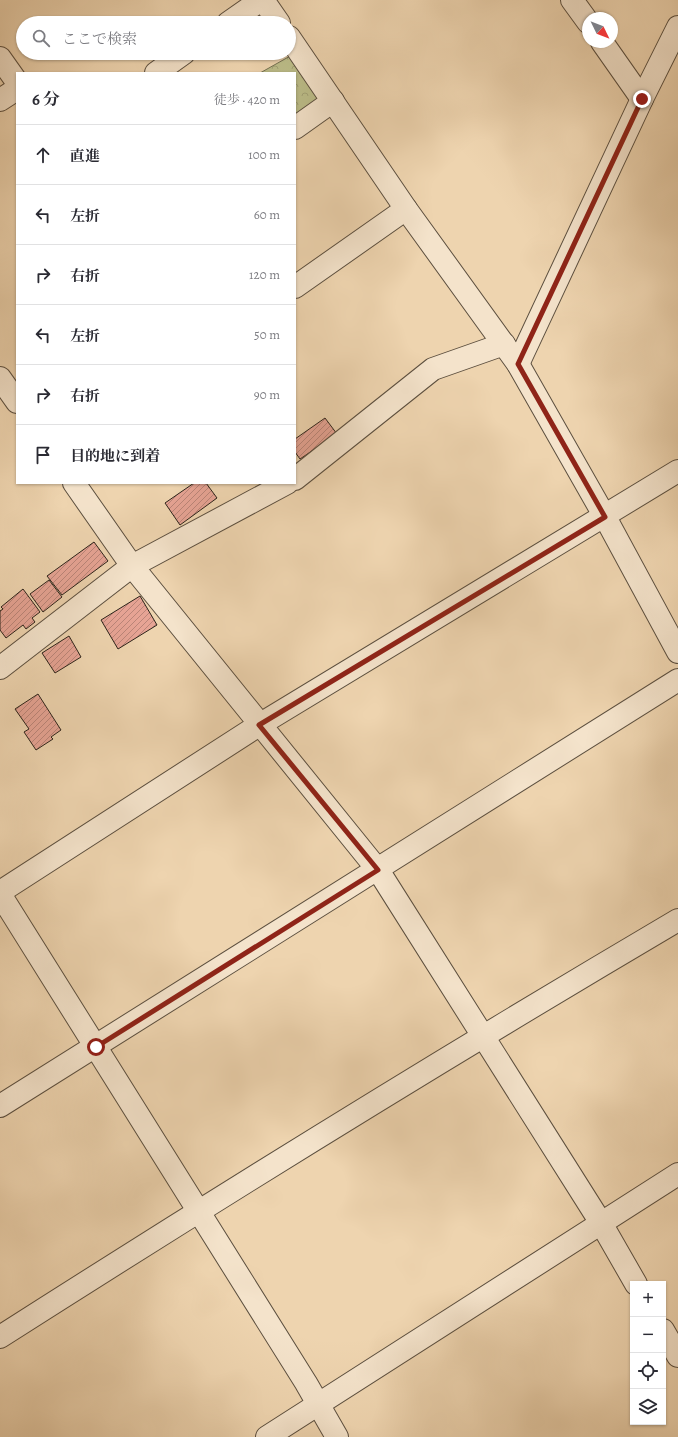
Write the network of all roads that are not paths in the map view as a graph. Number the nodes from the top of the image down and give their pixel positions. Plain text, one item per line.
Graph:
1 (262, 0) edge
2 (572, 0) edge
3 (582, 14) edge
4 (238, 16) edge
5 (274, 16) edge
6 (678, 27) edge
7 (296, 47) edge
8 (606, 48) edge
9 (0, 58) edge
10 (174, 60) edge
11 (157, 72) edge
12 (16, 81) edge
13 (16, 90) edge
14 (642, 99) junction
15 (0, 100) edge
16 (334, 101) junction
17 (296, 127) edge
18 (406, 209) junction
19 (296, 286) edge
20 (504, 344) junction
21 (518, 364) junction
22 (0, 378) edge
23 (16, 401) edge
24 (678, 471) edge
25 (296, 478) edge
26 (75, 484) edge
27 (285, 484) edge
28 (605, 517) junction
29 (132, 566) junction
30 (678, 652) edge
31 (0, 668) edge
32 (678, 680) edge
33 (259, 725) junction
34 (378, 870) junction
35 (0, 893) edge
36 (678, 920) edge
37 (482, 1035) junction
38 (96, 1047) junction
39 (0, 1106) edge
40 (678, 1174) edge
41 (198, 1211) junction
42 (601, 1223) junction
43 (634, 1281) edge
44 (666, 1335) edge
45 (0, 1337) edge
46 (678, 1356) edge
47 (319, 1404) junction
48 (267, 1437) edge
49 (337, 1437) edge

1 - 4 street
1 - 5 street
2 - 3 street
6 - 14 street
7 - 16 street
8 - 14 street
9 - 12 street
10 - 11 street
13 - 15 street
14 - 21 street
16 - 17 street
16 - 18 street
18 - 19 street
18 - 20 street
20 - 21 street
20 - 25 street
21 - 28 street
22 - 23 street
24 - 28 street
26 - 29 street
27 - 29 street
28 - 30 street
28 - 33 street
29 - 31 street
29 - 33 street
32 - 34 street
33 - 34 street
33 - 35 street
34 - 37 street
34 - 38 street
35 - 38 street
36 - 37 street
37 - 41 street
37 - 42 street
38 - 39 street
38 - 41 street
40 - 42 street
41 - 45 street
41 - 47 street
42 - 43 street
42 - 47 street
44 - 46 street
47 - 48 street
47 - 49 street

